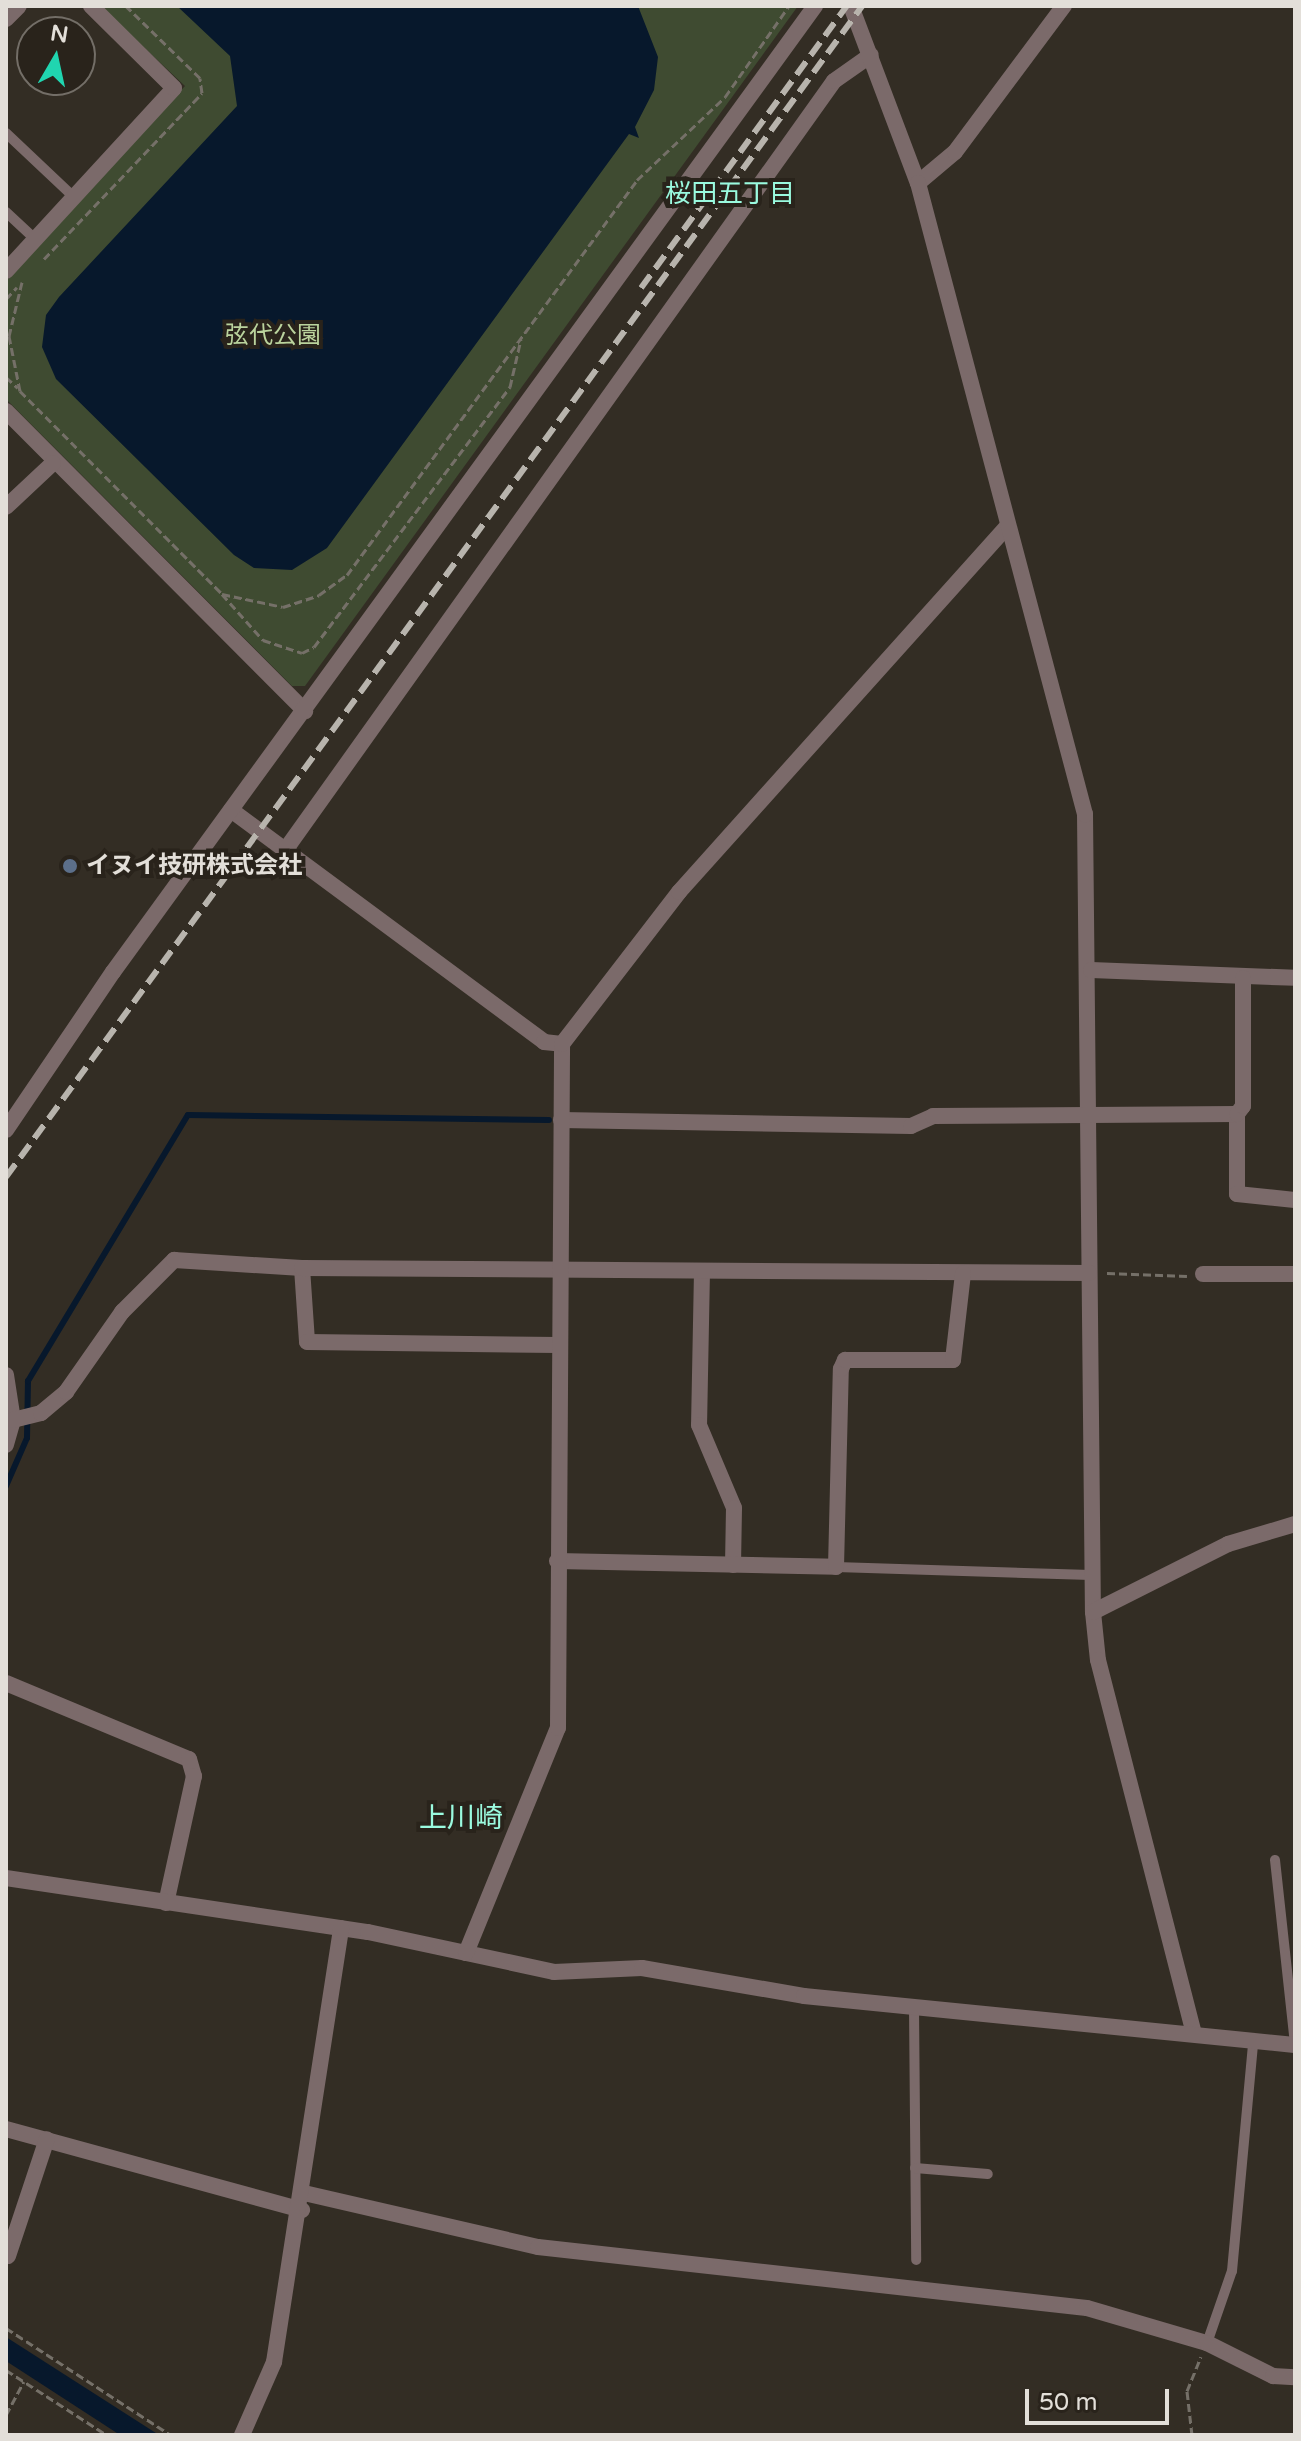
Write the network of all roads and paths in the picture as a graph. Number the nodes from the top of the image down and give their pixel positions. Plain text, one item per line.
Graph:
1 (19, 6) edge
2 (91, 6) edge
3 (126, 6) edge
4 (789, 6) edge
5 (815, 6) edge
6 (851, 6) edge
7 (1064, 6) edge
8 (6, 19) edge
9 (871, 55) junction
10 (6, 133) edge
11 (918, 183) junction
12 (74, 197) junction
13 (6, 212) edge
14 (35, 239) junction
15 (41, 261) dead end
16 (6, 271) edge
17 (31, 272) dead end
18 (20, 284) junction
19 (6, 299) edge
20 (522, 336) junction
21 (6, 377) edge
22 (20, 391) junction
23 (6, 411) edge
24 (53, 463) junction
25 (6, 507) edge
26 (1007, 526) junction
27 (222, 594) junction
28 (305, 711) junction
29 (231, 810) junction
30 (286, 849) junction
31 (1091, 970) junction
32 (1243, 978) junction
33 (1295, 978) edge
34 (562, 1044) junction
35 (1090, 1112) junction
36 (1237, 1114) junction
37 (561, 1120) junction
38 (6, 1130) edge
39 (1295, 1200) edge
40 (302, 1268) junction
41 (560, 1269) junction
42 (702, 1271) junction
43 (1089, 1273) junction
44 (963, 1274) junction
45 (1203, 1274) joint
46 (1295, 1274) edge
47 (558, 1345) junction
48 (6, 1375) edge
49 (13, 1420) junction
50 (6, 1445) edge
51 (1295, 1524) edge
52 (557, 1561) junction
53 (733, 1565) junction
54 (836, 1567) junction
55 (1091, 1575) junction
56 (1093, 1612) junction
57 (6, 1683) edge
58 (1275, 1860) dead end
59 (6, 1878) edge
60 (166, 1903) junction
61 (341, 1928) junction
62 (466, 1953) junction
63 (914, 2007) junction
64 (1193, 2030) junction
65 (1253, 2043) junction
66 (1295, 2045) edge
67 (6, 2129) edge
68 (47, 2139) junction
69 (915, 2168) junction
70 (988, 2174) dead end
71 (303, 2202) junction
72 (8, 2256) dead end
73 (916, 2260) dead end
74 (6, 2328) edge
75 (1207, 2343) junction
76 (6, 2370) edge
77 (1295, 2377) edge
78 (24, 2381) junction
79 (6, 2415) edge
80 (107, 2435) edge
81 (171, 2435) edge
82 (242, 2435) edge
83 (1192, 2435) edge

1 - 8 street
2 - 12 street
3 - 15 path
4 - 20 path
5 - 28 street
6 - 9 street
7 - 11 street
9 - 11 street
9 - 30 street
10 - 12 lane
11 - 26 street
12 - 14 street
13 - 14 lane
14 - 16 street
17 - 18 path
18 - 19 path
18 - 22 path
20 - 27 path
20 - 27 path
21 - 22 path
22 - 27 path
23 - 24 street
24 - 25 street
24 - 28 street
26 - 31 street
26 - 34 street
28 - 29 street
29 - 30 street
29 - 38 street
30 - 34 street
31 - 32 street
31 - 35 street
32 - 33 street
32 - 36 street
34 - 37 street
35 - 36 street
35 - 37 street
35 - 43 street
36 - 39 street
37 - 41 street
40 - 41 street
40 - 47 street
40 - 49 street
41 - 42 street
41 - 47 street
42 - 44 street
42 - 53 street
43 - 44 street
43 - 45 path
43 - 55 street
44 - 54 street
45 - 46 street
47 - 52 street
48 - 49 street
49 - 50 street
51 - 56 street
52 - 53 street
52 - 62 street
53 - 54 street
54 - 55 lane
55 - 56 street
56 - 64 street
57 - 60 street
58 - 66 lane
59 - 60 street
60 - 61 street
61 - 62 street
61 - 71 street
62 - 63 street
63 - 64 street
63 - 69 lane
64 - 65 street
65 - 66 street
65 - 75 lane
67 - 68 street
68 - 71 street
68 - 72 street
69 - 70 lane
69 - 73 lane
71 - 75 street
71 - 82 street
74 - 81 path
75 - 77 street
75 - 83 path
76 - 78 path
78 - 79 path
78 - 80 path

